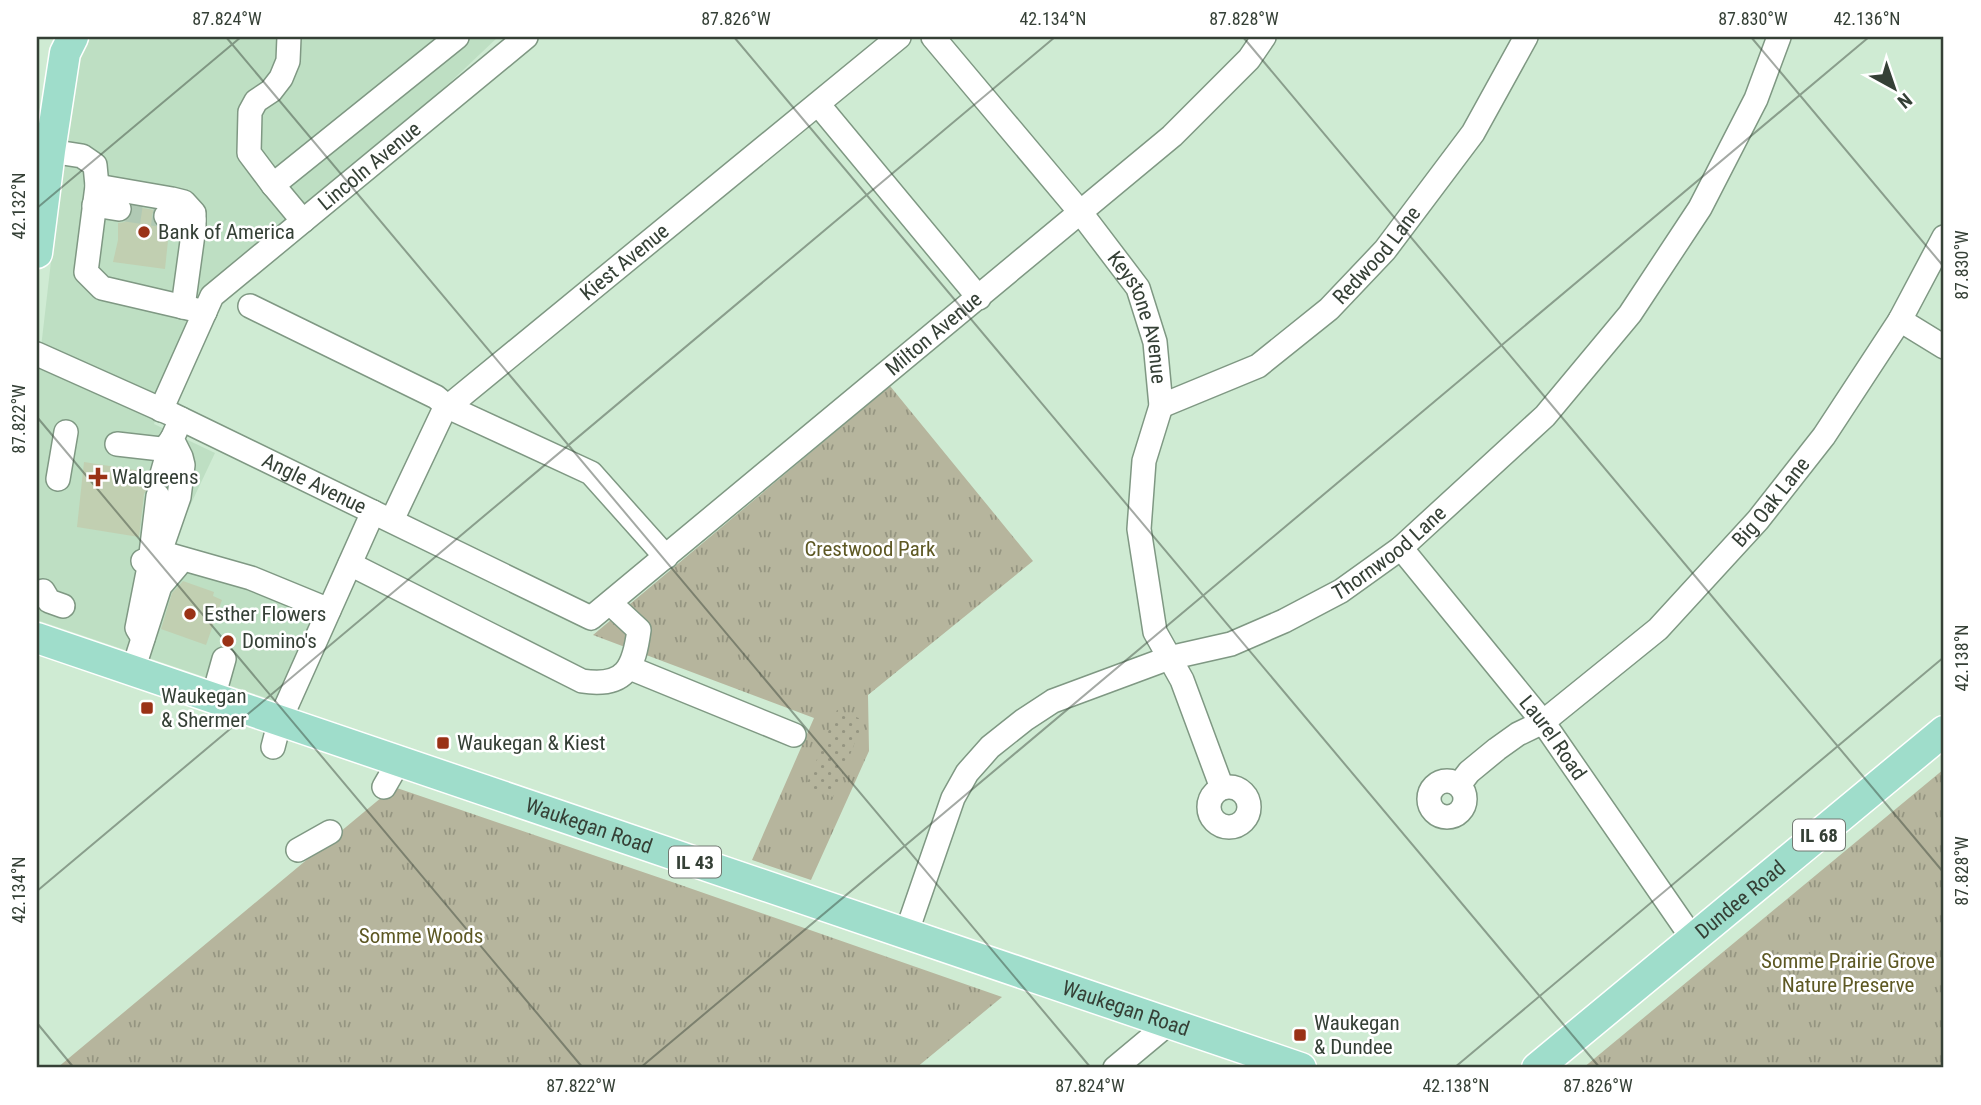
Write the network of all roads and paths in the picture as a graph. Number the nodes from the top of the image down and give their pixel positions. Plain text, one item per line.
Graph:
1 (289, 37) edge
2 (457, 37) edge
3 (526, 37) edge
4 (899, 37) edge
5 (933, 37) edge
6 (1264, 37) edge
7 (1526, 37) edge
8 (1779, 37) edge
9 (67, 42) edge
10 (818, 104) junction
11 (50, 151) junction
12 (273, 185) junction
13 (96, 196) junction
14 (119, 209) tunnel mouth
15 (1081, 213) junction
16 (166, 216) tunnel mouth
17 (194, 220) junction
18 (303, 221) junction
19 (1944, 237) edge
20 (37, 253) edge
21 (979, 298) junction
22 (250, 306) dead end
23 (194, 309) junction
24 (1900, 320) junction
25 (1944, 347) edge
26 (37, 354) edge
27 (1161, 406) junction
28 (448, 407) junction
29 (169, 422) junction
30 (68, 436) dead end
31 (117, 444) dead end
32 (62, 480) dead end
33 (382, 516) junction
34 (1401, 548) junction
35 (666, 557) junction
36 (163, 559) junction
37 (350, 564) junction
38 (234, 584) dead end
39 (610, 603) junction
40 (329, 610) junction
41 (305, 613) dead end
42 (591, 618) joint
43 (37, 638) edge
44 (1169, 658) junction
45 (224, 659) dead end
46 (630, 668) junction
47 (133, 670) junction
48 (213, 698) junction
49 (1543, 722) junction
50 (1944, 731) edge
51 (276, 734) junction
52 (794, 735) dead end
53 (1459, 785) dead end
54 (1222, 788) dead end
55 (330, 832) dead end
56 (298, 850) dead end
57 (906, 934) junction
58 (1693, 939) junction
59 (1169, 1023) junction
60 (1561, 1056) edge
61 (1115, 1068) edge
62 (1301, 1068) edge
63 (1537, 1068) edge

1 - 12 street
2 - 12 street
3 - 18 street, Lincoln Avenue
4 - 10 street, Kiest Avenue
5 - 15 street, Keystone Avenue
6 - 15 street, Milton Avenue
7 - 27 street, Redwood Lane
8 - 34 street, Thornwood Lane
9 - 11 main road
10 - 21 street
10 - 28 street, Kiest Avenue
11 - 13 street
11 - 20 main road
12 - 18 street
13 - 14 street
13 - 17 street
13 - 23 street
15 - 21 street, Milton Avenue
15 - 27 street, Keystone Avenue
16 - 17 street
17 - 23 street
18 - 23 street, Lincoln Avenue
19 - 24 street, Big Oak Lane
21 - 35 street, Milton Avenue
22 - 28 street
23 - 29 street, Lincoln Avenue
24 - 25 street
24 - 49 street, Big Oak Lane
26 - 29 street, Angle Avenue
27 - 44 street, Keystone Avenue
28 - 33 street, Kiest Avenue
28 - 35 street
29 - 31 street
29 - 33 street, Angle Avenue
29 - 36 street, Lincoln Avenue
29 - 36 street
30 - 32 street
33 - 37 street, Kiest Avenue
33 - 42 street, Angle Avenue
34 - 44 street, Thornwood Lane
34 - 49 street, Laurel Road
35 - 39 street, Milton Avenue
36 - 40 street
36 - 47 street
37 - 40 street, Kiest Avenue
37 - 46 street
38 - 41 street
39 - 42 street, Milton Avenue
39 - 46 street
40 - 51 street, Kiest Avenue
43 - 47 main road, Waukegan Road / IL 43
44 - 54 street, Keystone Avenue
44 - 57 street, Thornwood Lane
45 - 48 street
46 - 52 street
47 - 48 main road, Waukegan Road / IL 43
48 - 51 main road, Waukegan Road / IL 43
49 - 53 street, Big Oak Lane
49 - 58 street, Laurel Road
50 - 58 main road, Dundee Road / IL 68
51 - 57 main road, Waukegan Road / IL 43
55 - 56 street
57 - 59 main road, Waukegan Road / IL 43
58 - 60 main road, Dundee Road / IL 68
59 - 61 street
59 - 62 main road, Waukegan Road / IL 43
60 - 63 main road, Dundee Road / IL 68

